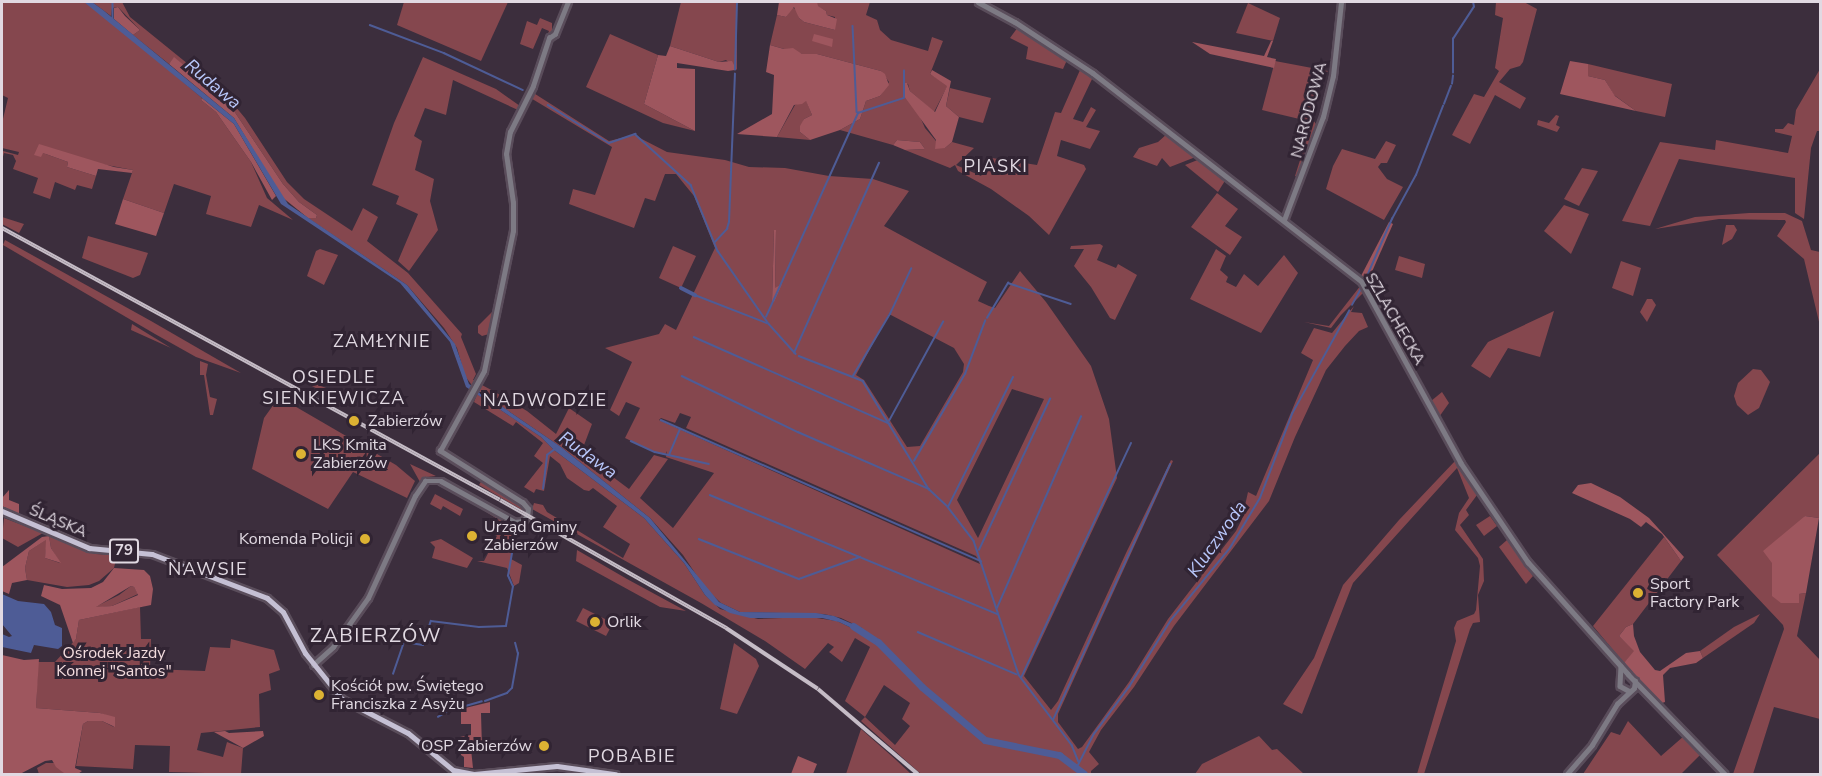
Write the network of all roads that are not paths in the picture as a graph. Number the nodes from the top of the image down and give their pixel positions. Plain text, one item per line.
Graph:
1 (568, 2) edge
2 (978, 2) edge
3 (1341, 2) edge
4 (1284, 220) junction
5 (2, 511) edge
6 (313, 664) junction
7 (1621, 666) junction
8 (1620, 679) junction
9 (1633, 679) junction
10 (1620, 688) junction
11 (1631, 690) junction
12 (1644, 690) junction
13 (1617, 704) junction
14 (615, 774) edge
15 (1568, 774) edge
16 (1725, 774) edge

1 - 6 street
2 - 4 street, SZLACHECKA
3 - 4 street, NARODOWA
4 - 7 street, SZLACHECKA
5 - 6 main road, ŚLĄSKA / 79
6 - 14 main road, 79
7 - 8 street
7 - 9 street, SZLACHECKA
8 - 9 street
8 - 10 street
9 - 11 street
9 - 12 street, SZLACHECKA
10 - 11 street
10 - 13 street
11 - 12 street
11 - 13 street
12 - 16 street, SZLACHECKA
13 - 15 street

